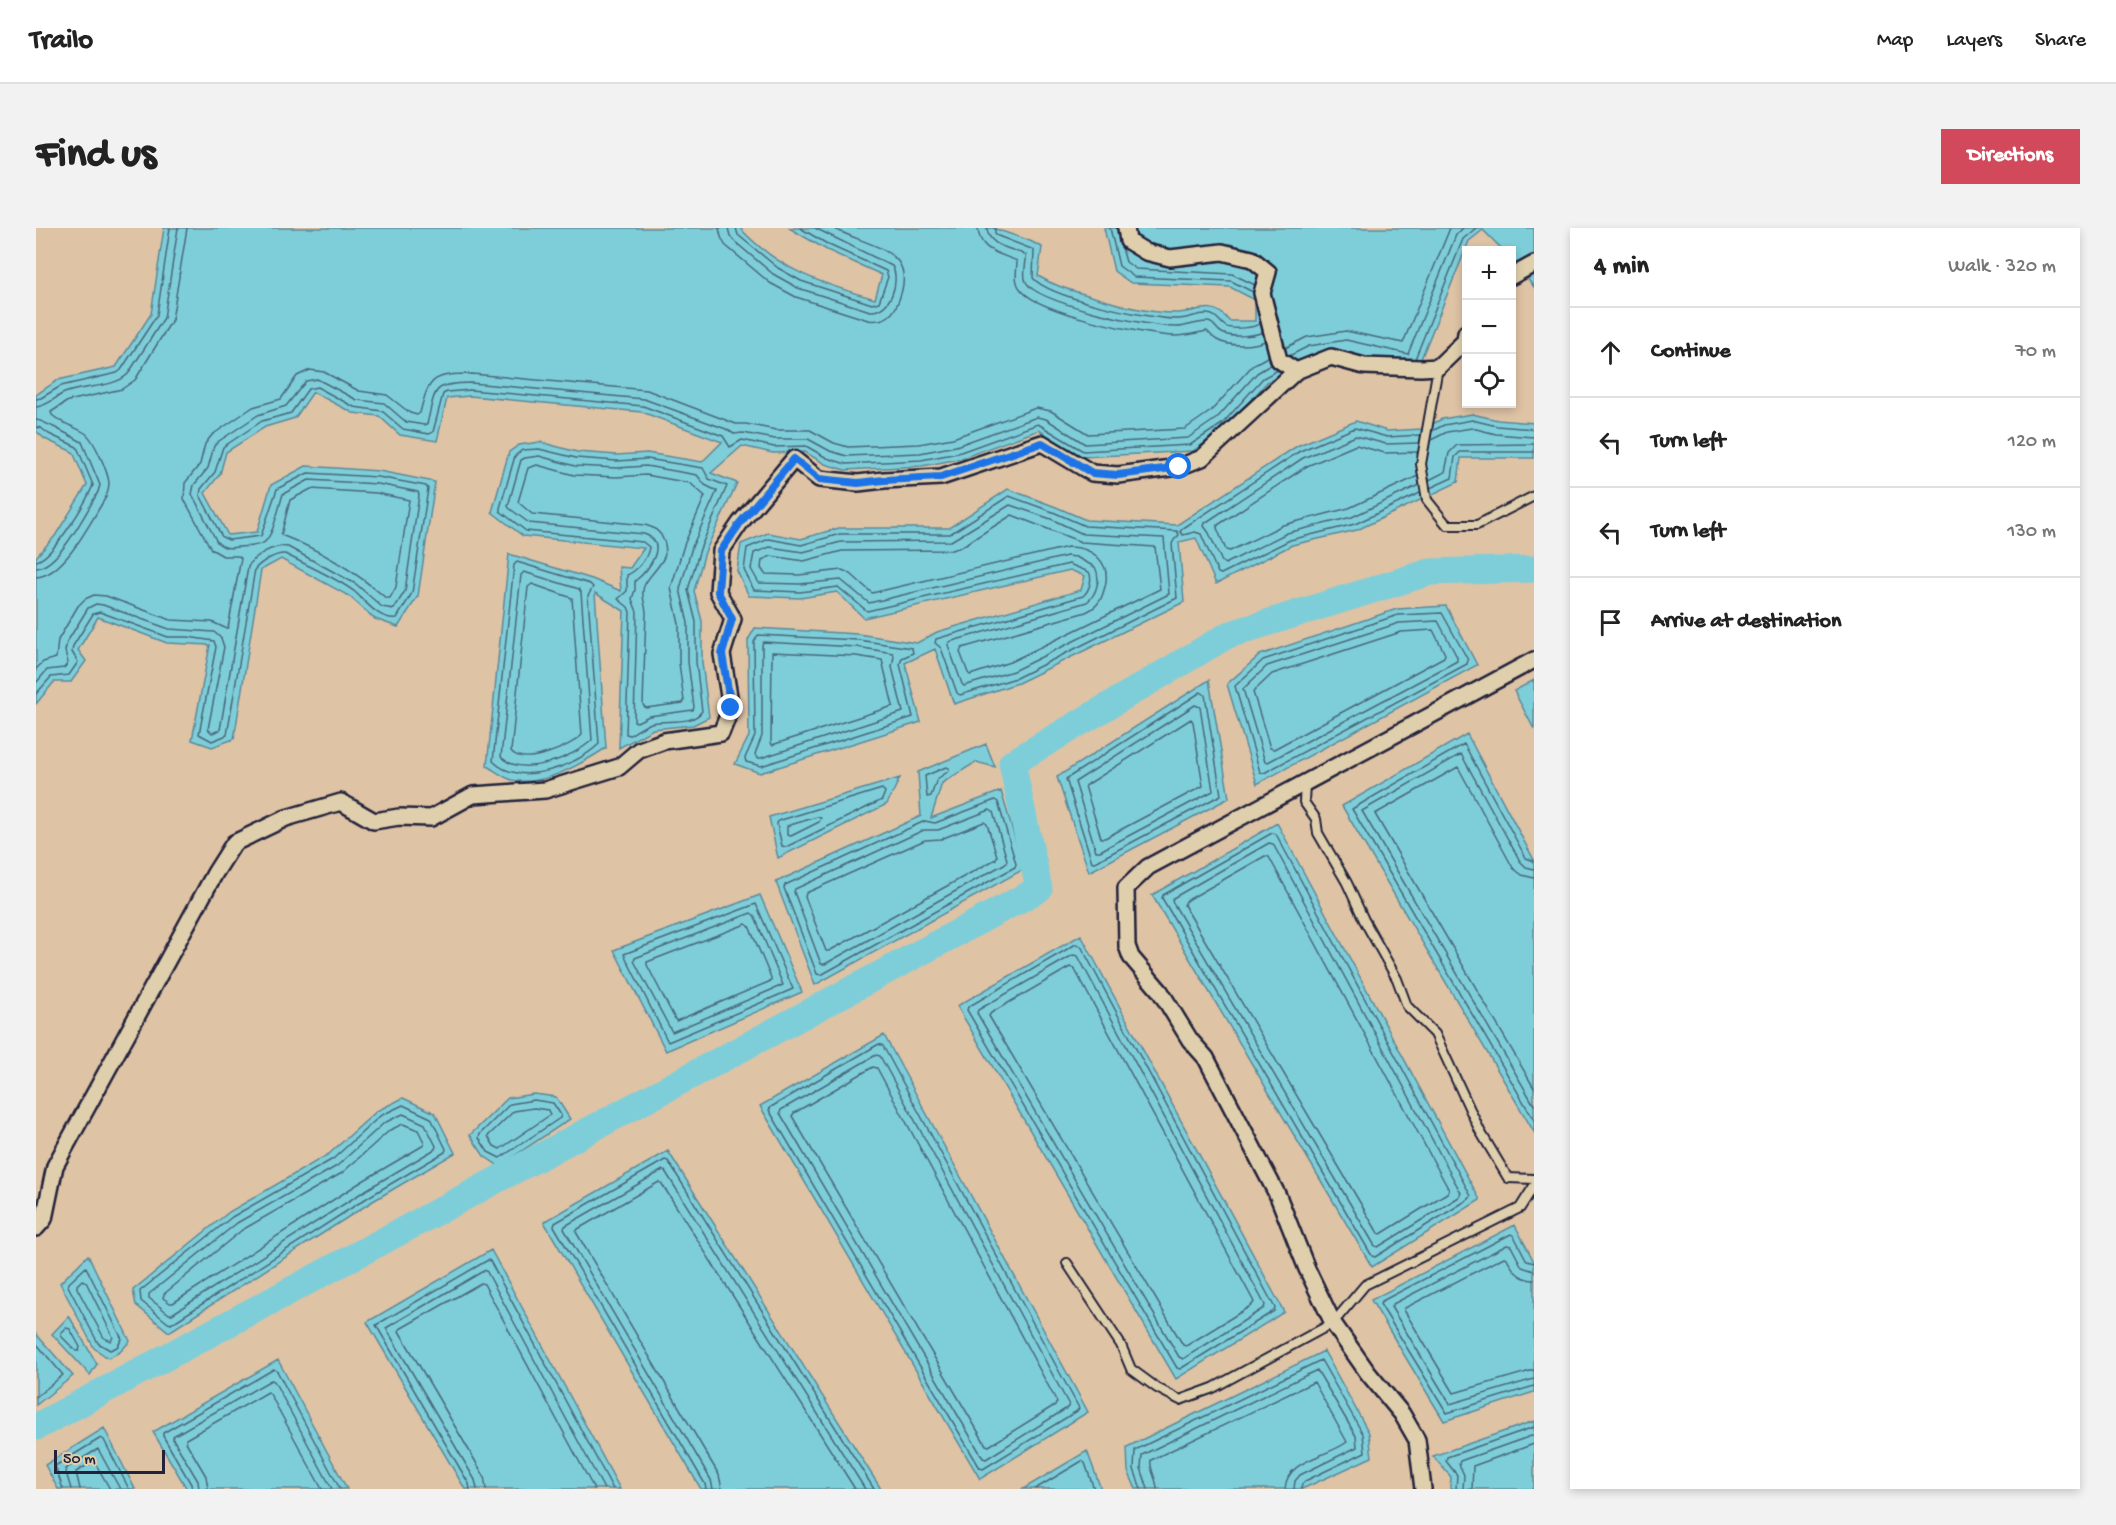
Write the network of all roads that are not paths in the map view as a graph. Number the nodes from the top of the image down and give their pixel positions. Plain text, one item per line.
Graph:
1 (1126, 228) edge
2 (1534, 264) edge
3 (1516, 274) edge
4 (1462, 344) edge
5 (1438, 367) junction
6 (1296, 371) junction
7 (1534, 496) edge
8 (1534, 660) edge
9 (1305, 783) junction
10 (1534, 1179) edge
11 (1534, 1186) edge
12 (36, 1228) edge
13 (1067, 1263) dead end
14 (1333, 1323) junction
15 (1423, 1489) edge

1 - 6 street
2 - 3 street
4 - 5 street
5 - 6 street
5 - 7 lane
6 - 12 street
8 - 9 street
9 - 10 lane
9 - 14 street
11 - 14 lane
13 - 14 lane
14 - 15 street

